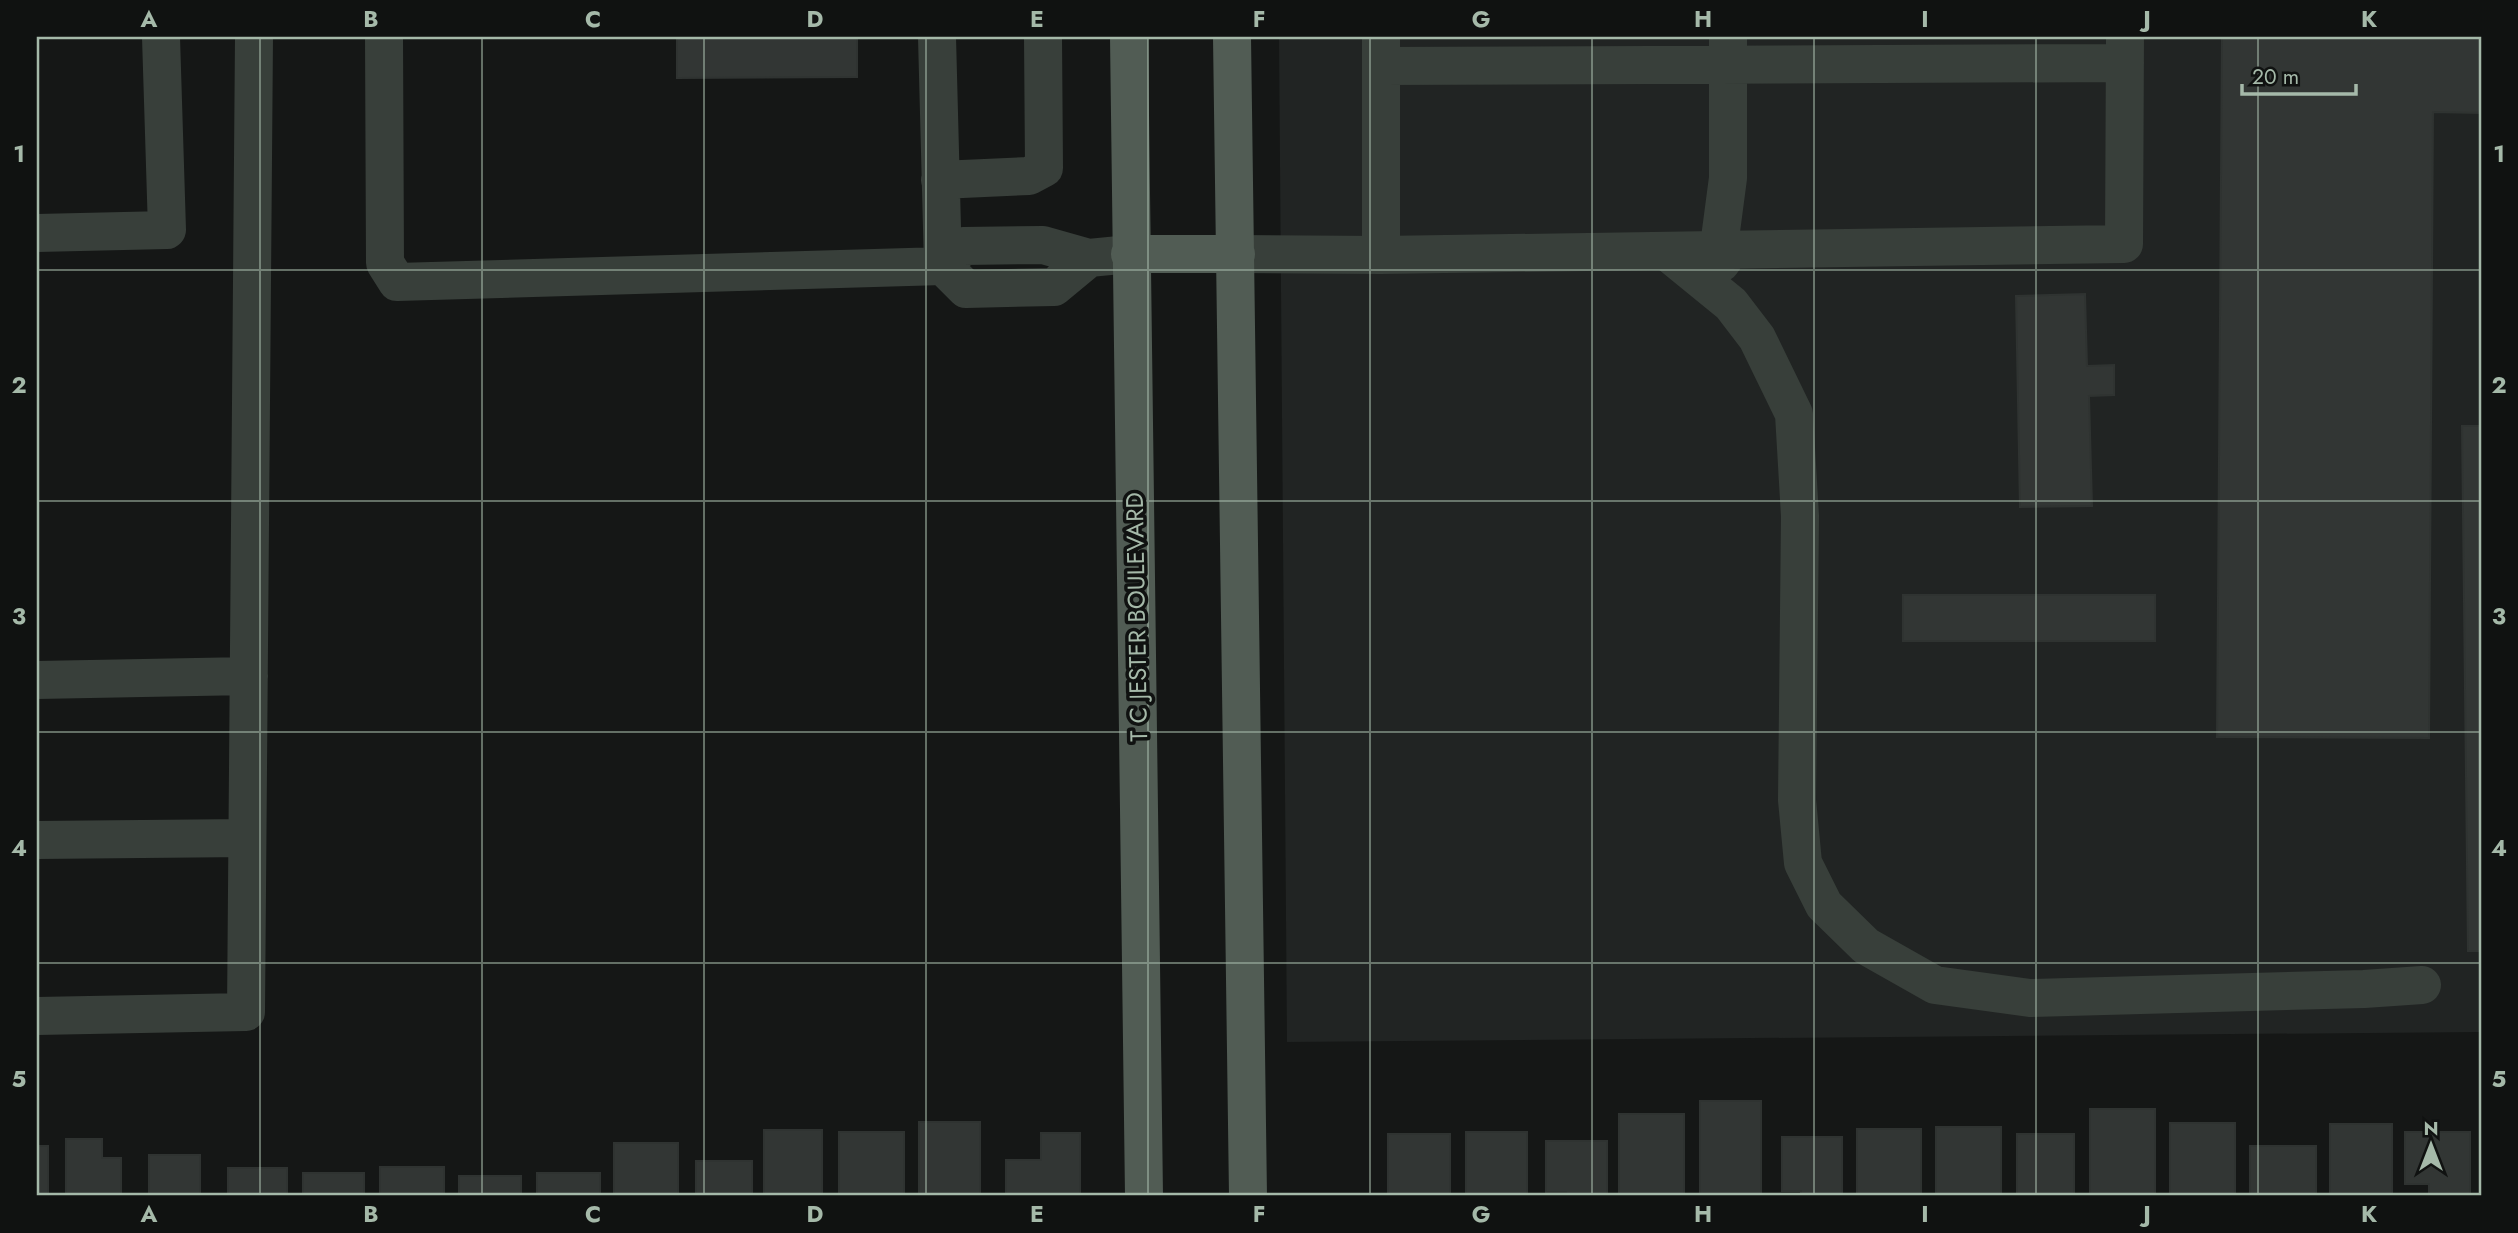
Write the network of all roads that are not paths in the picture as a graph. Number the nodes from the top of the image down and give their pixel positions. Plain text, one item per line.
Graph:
1 (161, 37) edge
2 (254, 37) edge
3 (384, 37) edge
4 (937, 37) edge
5 (1043, 37) edge
6 (1129, 37) edge
7 (1232, 37) edge
8 (2125, 50) edge
9 (1381, 51) edge
10 (1728, 51) edge
11 (940, 180) junction
12 (37, 233) edge
13 (1731, 249) junction
14 (1666, 251) junction
15 (1130, 254) junction
16 (1236, 254) junction
17 (1381, 255) junction
18 (943, 266) junction
19 (1708, 282) junction
20 (249, 676) junction
21 (37, 680) edge
22 (247, 838) junction
23 (37, 840) edge
24 (2422, 985) dead end
25 (37, 1016) edge
26 (1144, 1196) edge
27 (1248, 1196) edge

1 - 12 lane
2 - 20 lane
3 - 18 lane
4 - 11 lane
5 - 11 lane
6 - 15 main road, T C JESTER BOULEVARD
7 - 16 main road
8 - 10 lane
8 - 13 lane
9 - 10 lane
9 - 17 lane
10 - 13 lane
11 - 18 lane
13 - 14 lane
13 - 19 lane
14 - 17 lane
14 - 19 lane
15 - 16 main road
15 - 18 lane
15 - 26 main road, T C JESTER BOULEVARD
16 - 17 lane
16 - 27 main road
19 - 24 lane
20 - 21 lane
20 - 22 lane
22 - 23 lane
22 - 25 lane

